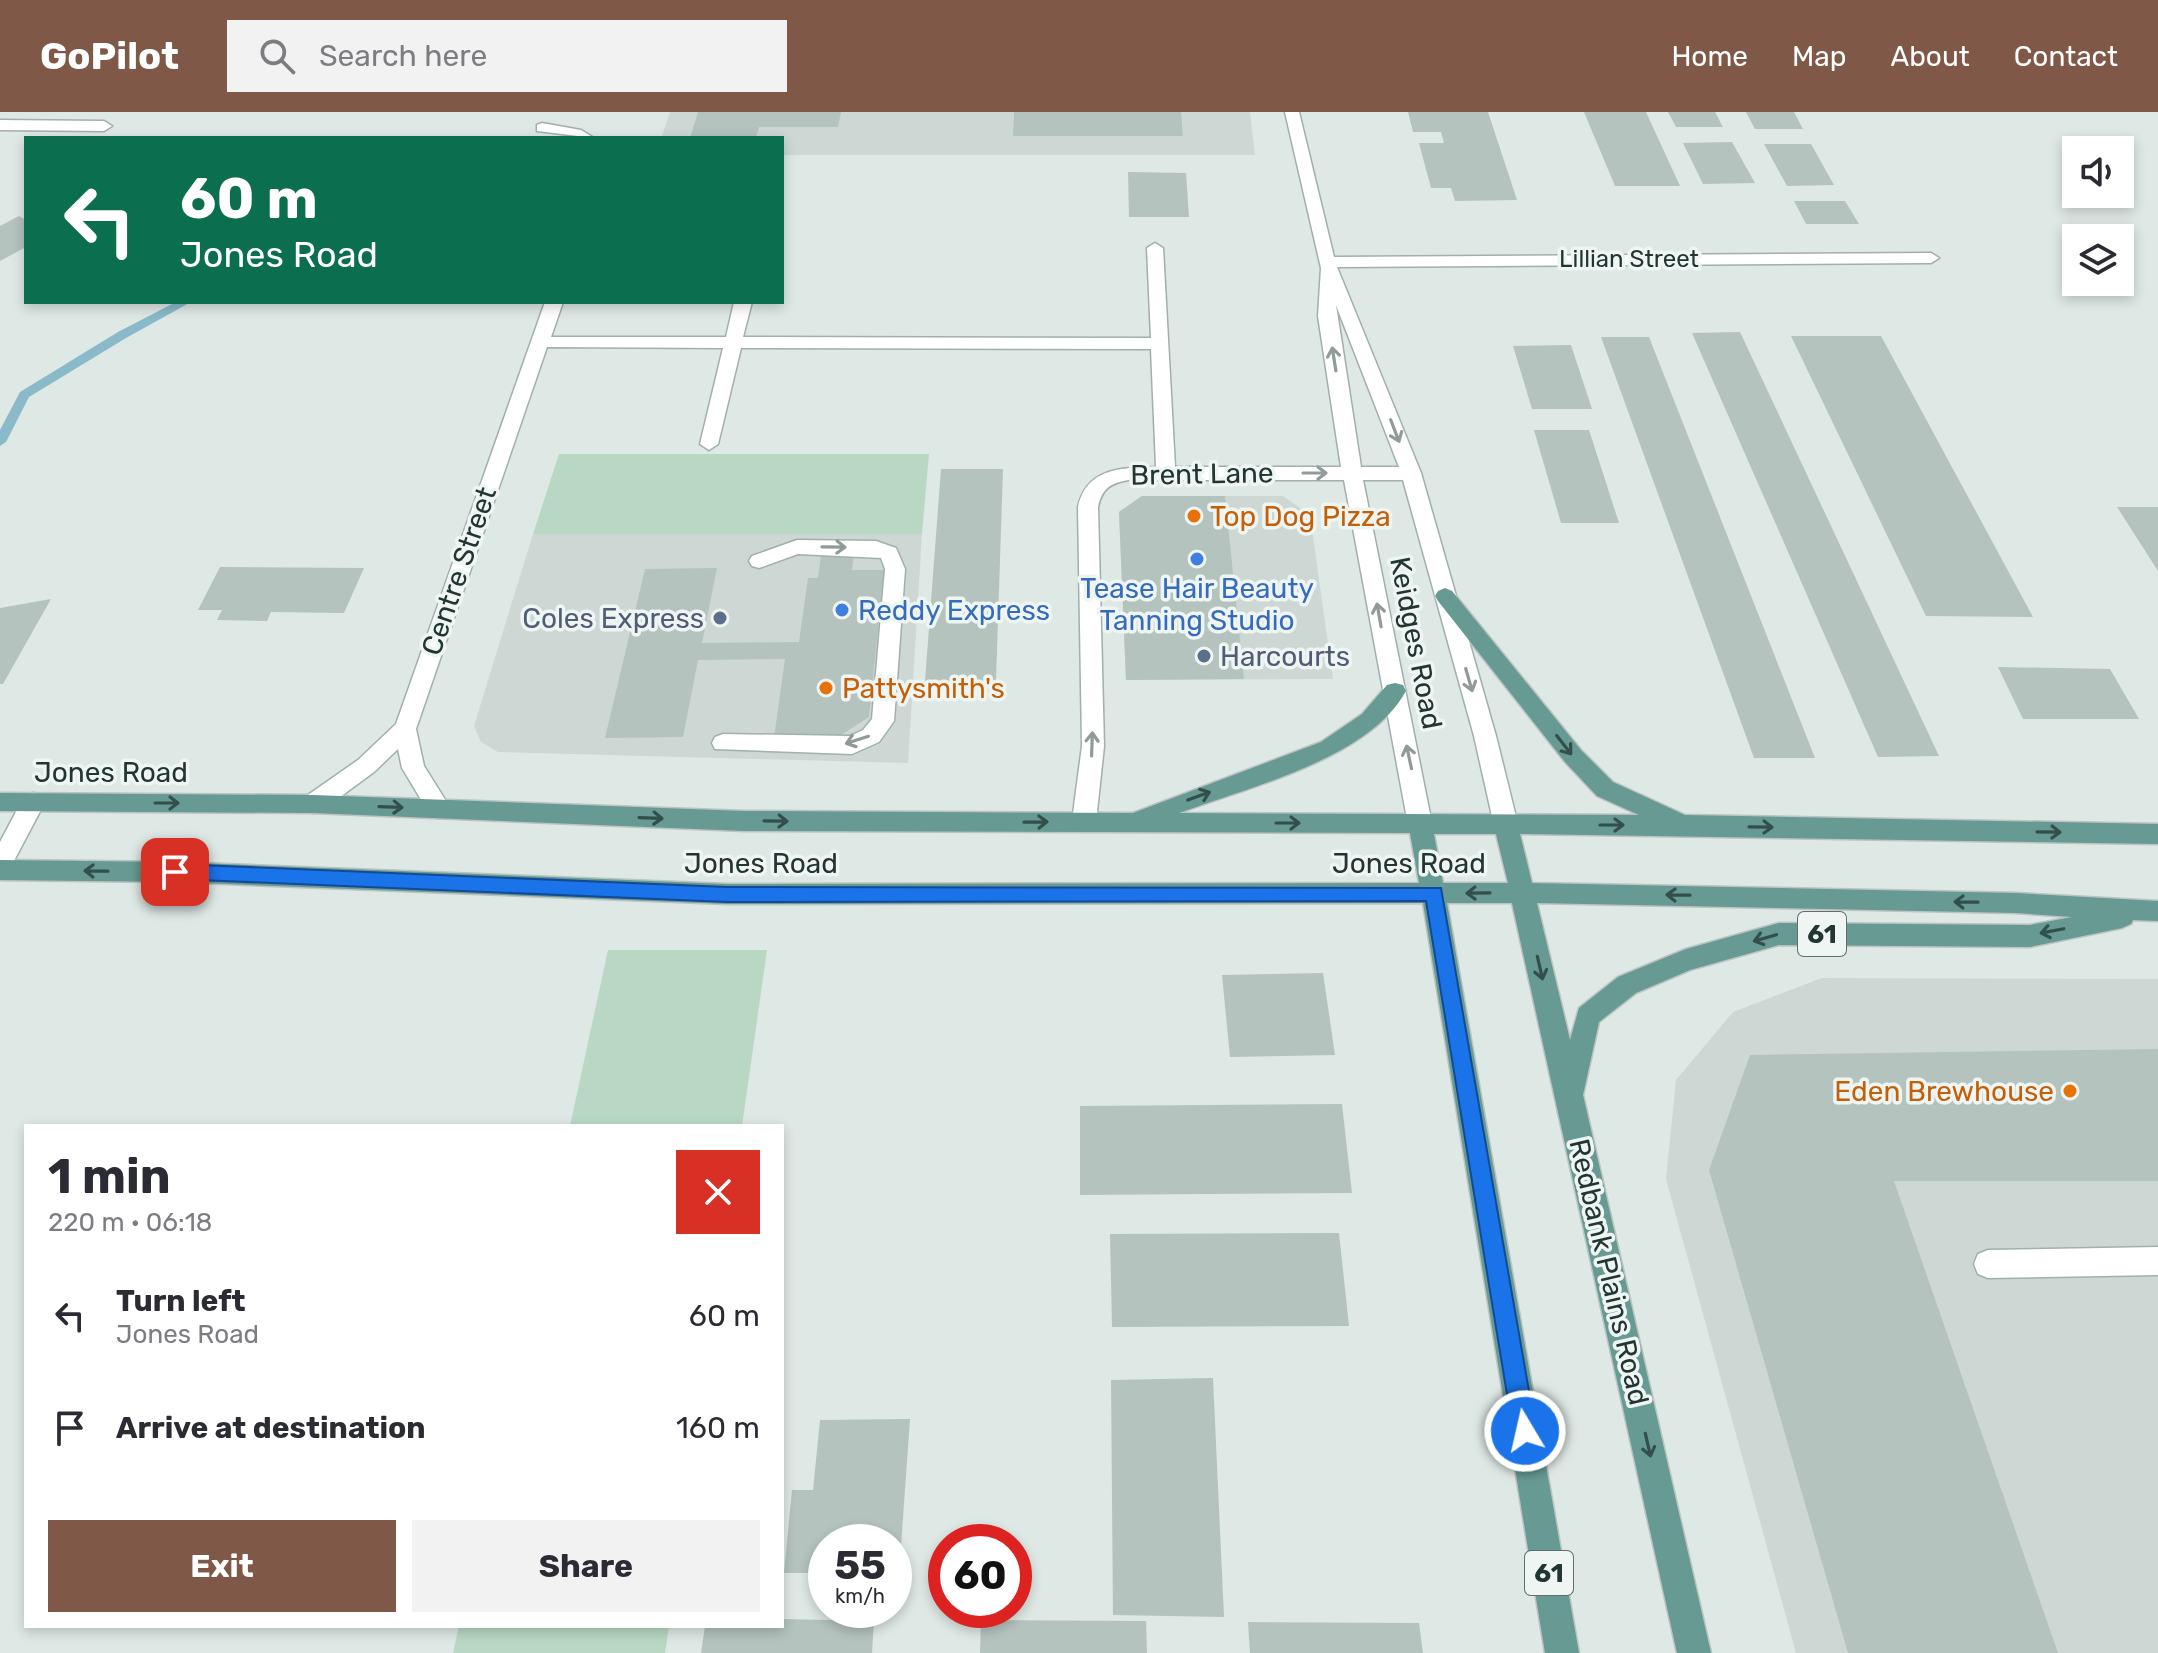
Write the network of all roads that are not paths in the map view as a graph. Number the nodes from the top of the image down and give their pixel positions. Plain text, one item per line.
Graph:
1 (1292, 112) edge
2 (0, 125) edge
3 (104, 126) dead end
4 (542, 128) dead end
5 (582, 136) edge
6 (1155, 248) dead end
7 (1931, 258) dead end
8 (1327, 262) junction
9 (553, 304) edge
10 (743, 304) edge
11 (540, 342) junction
12 (733, 343) junction
13 (1160, 344) junction
14 (709, 444) dead end
15 (1352, 473) junction
16 (1411, 473) junction
17 (1166, 474) junction
18 (759, 561) dead end
19 (1445, 596) junction
20 (1395, 691) junction
21 (405, 729) junction
22 (723, 743) dead end
23 (0, 802) edge
24 (33, 802) junction
25 (313, 804) junction
26 (439, 809) junction
27 (1084, 821) junction
28 (1126, 823) junction
29 (1420, 824) junction
30 (1506, 825) junction
31 (1683, 825) junction
32 (2158, 834) edge
33 (0, 868) edge
34 (1522, 892) junction
35 (1434, 893) junction
36 (2157, 911) edge
37 (1570, 1096) junction
38 (2158, 1261) edge
39 (1988, 1264) dead end
40 (1562, 1653) edge
41 (1694, 1653) edge

1 - 8 street, Keidges Road
2 - 3 street
4 - 5 street
6 - 13 street
7 - 8 street, Lillian Street
15 -> 8 street, Keidges Road
8 -> 16 street, Keidges Road
9 - 11 street, Centre Street
10 - 12 street
11 - 12 street
11 - 21 street, Centre Street
12 - 13 street
12 - 14 street
13 - 17 street
15 - 16 street, Brent Lane
17 -> 15 street, Brent Lane
20 -> 15 street, Keidges Road
16 - 19 street, Keidges Road
27 -> 17 street, Brent Lane
18 -> 22 street
19 -> 30 street, Keidges Road
19 -> 31 main road
28 -> 20 main road
29 -> 20 street, Keidges Road
21 - 25 street, Centre Street
21 - 26 street
23 - 24 main road, Jones Road
24 -> 25 main road, Jones Road
24 - 33 street
25 -> 26 main road, Jones Road
26 -> 27 main road, Jones Road
27 - 28 main road, Jones Road
28 -> 29 main road, Jones Road
29 - 30 main road
29 - 35 main road, Keidges Road / 61
30 -> 31 main road
30 - 34 main road, Redbank Plains Road / 61
31 -> 32 main road
35 -> 33 main road, Jones Road
34 -> 35 main road, Jones Road
36 -> 34 main road, 61
34 -> 37 main road, Redbank Plains Road / 61
35 - 40 main road, 61
36 -> 37 main road, 61
37 -> 41 main road, Redbank Plains Road / 61
38 - 39 street

